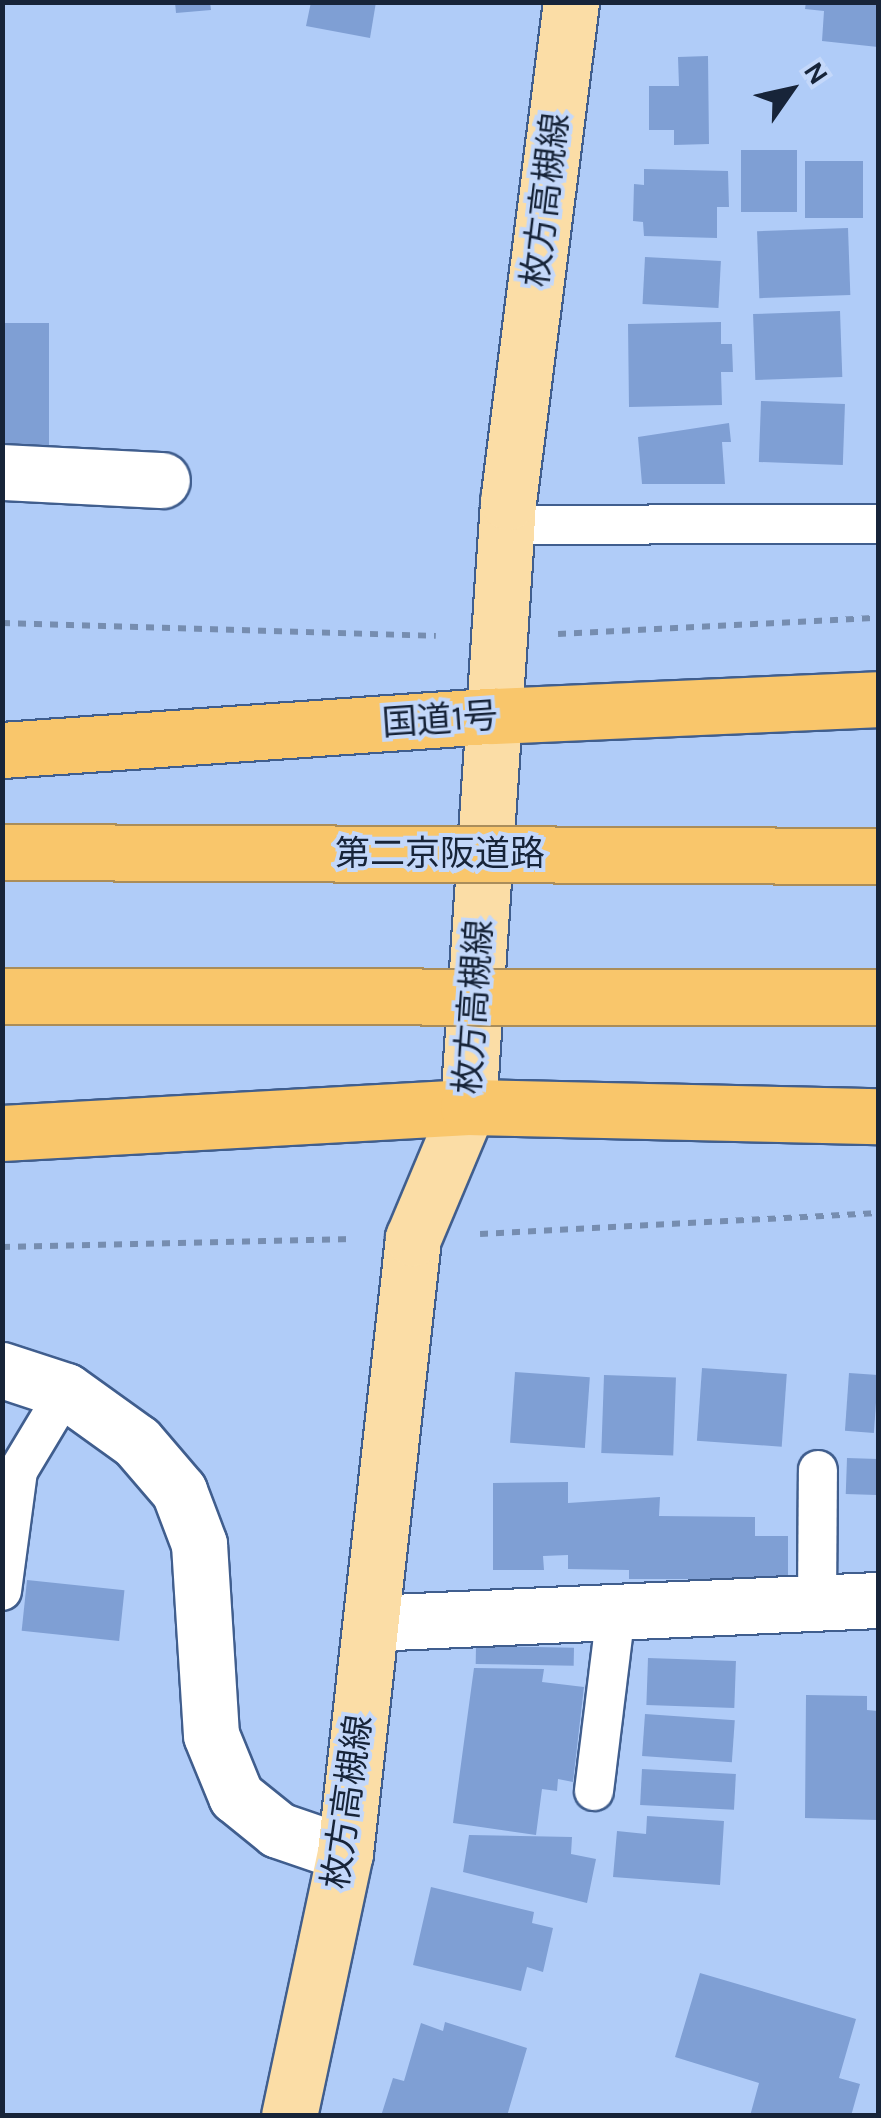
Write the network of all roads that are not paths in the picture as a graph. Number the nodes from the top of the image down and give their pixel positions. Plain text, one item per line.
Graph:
1 (571, 2) edge
2 (2, 472) edge
3 (162, 480) dead end
4 (878, 524) edge
5 (507, 525) junction
6 (878, 699) edge
7 (493, 716) junction
8 (2, 750) edge
9 (2, 852) edge
10 (878, 856) edge
11 (2, 996) edge
12 (878, 997) edge
13 (468, 1107) junction
14 (878, 1116) edge
15 (2, 1134) edge
16 (2, 1370) edge
17 (66, 1391) junction
18 (818, 1470) dead end
19 (2, 1591) edge
20 (878, 1600) edge
21 (818, 1603) junction
22 (616, 1612) junction
23 (372, 1623) junction
24 (594, 1791) dead end
25 (345, 1854) junction
26 (290, 2116) edge

1 - 5 main road, 枚方高槻線
2 - 3 street
4 - 5 lane
5 - 7 main road, 枚方高槻線
6 - 7 highway, 国道1号
7 - 8 highway, 国道1号
7 - 13 main road, 枚方高槻線
9 - 10 highway, 第二京阪道路, bridge
11 - 12 highway, bridge
13 - 14 highway
13 - 15 highway
13 - 23 main road, 枚方高槻線
16 - 17 street
17 - 19 lane
17 - 25 street
18 - 21 lane
20 - 21 street
21 - 22 street
22 - 23 street
22 - 24 lane
23 - 25 main road, 枚方高槻線
25 - 26 main road, 枚方高槻線

